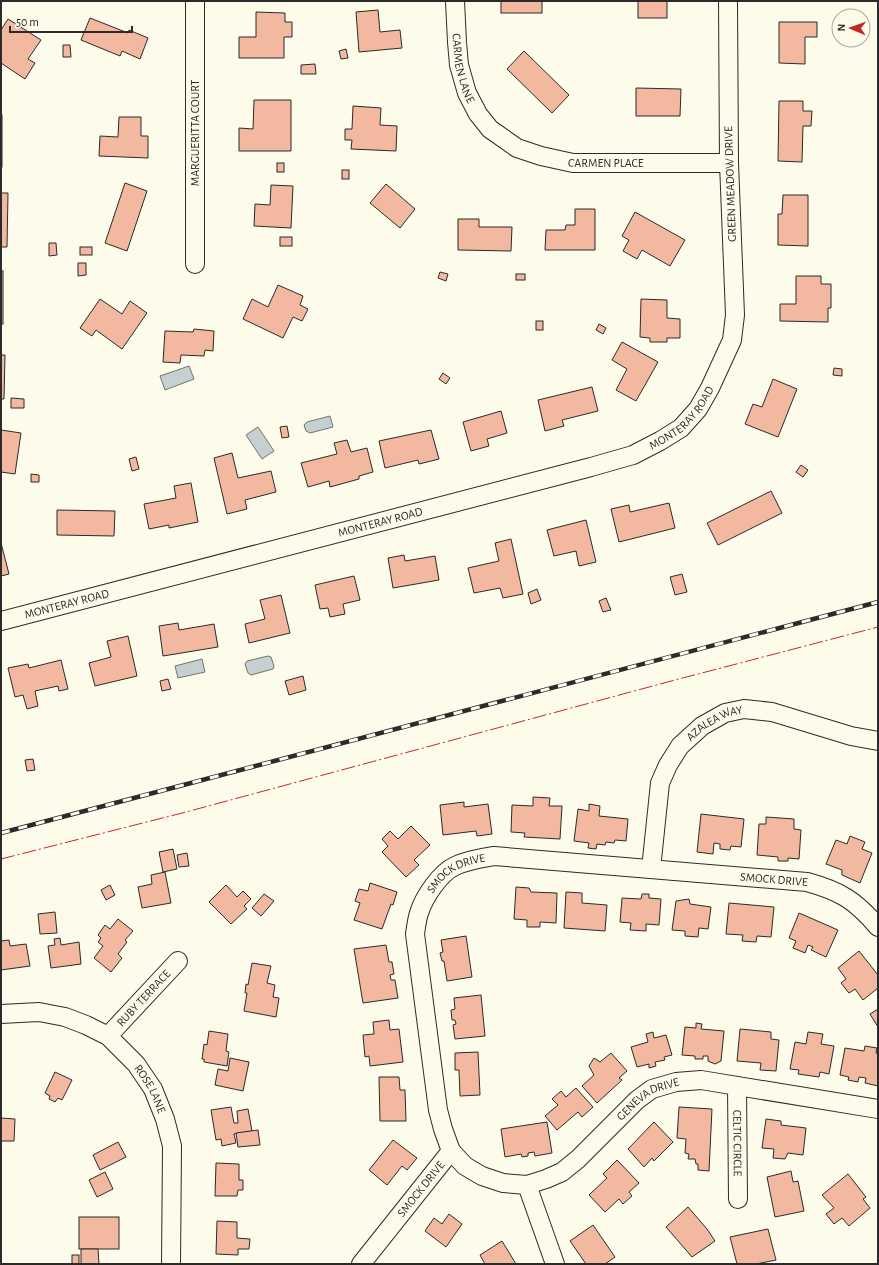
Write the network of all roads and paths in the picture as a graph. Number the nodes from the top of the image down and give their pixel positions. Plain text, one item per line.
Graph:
1 (195, 1) edge
2 (455, 1) edge
3 (728, 1) edge
4 (490, 129) joint
5 (729, 163) junction
6 (195, 264) dead end
7 (721, 365) joint
8 (1, 621) edge
9 (878, 741) edge
10 (651, 869) junction
11 (878, 926) edge
12 (178, 961) dead end
13 (1, 1014) edge
14 (108, 1036) junction
15 (737, 1086) junction
16 (878, 1109) edge
17 (451, 1151) junction
18 (527, 1184) junction
19 (738, 1199) dead end
20 (170, 1264) edge
21 (361, 1264) edge
22 (555, 1264) edge

1 - 6 street, MARGUERITTA COURT
2 - 4 street, CARMEN LANE
3 - 5 street, GREEN MEADOW DRIVE
4 - 5 street, CARMEN PLACE
5 - 7 street, GREEN MEADOW DRIVE
7 - 8 street, MONTERAY ROAD
9 - 10 street, AZALEA WAY
10 - 11 street, SMOCK DRIVE
10 - 17 street, SMOCK DRIVE
12 - 14 street, RUBY TERRACE
13 - 14 street, ROSE LANE
14 - 20 street, ROSE LANE
15 - 16 street, GENEVA DRIVE
15 - 18 street, GENEVA DRIVE
15 - 19 street, CELTIC CIRCLE
17 - 18 street, GENEVA DRIVE
17 - 21 street, SMOCK DRIVE
18 - 22 street

